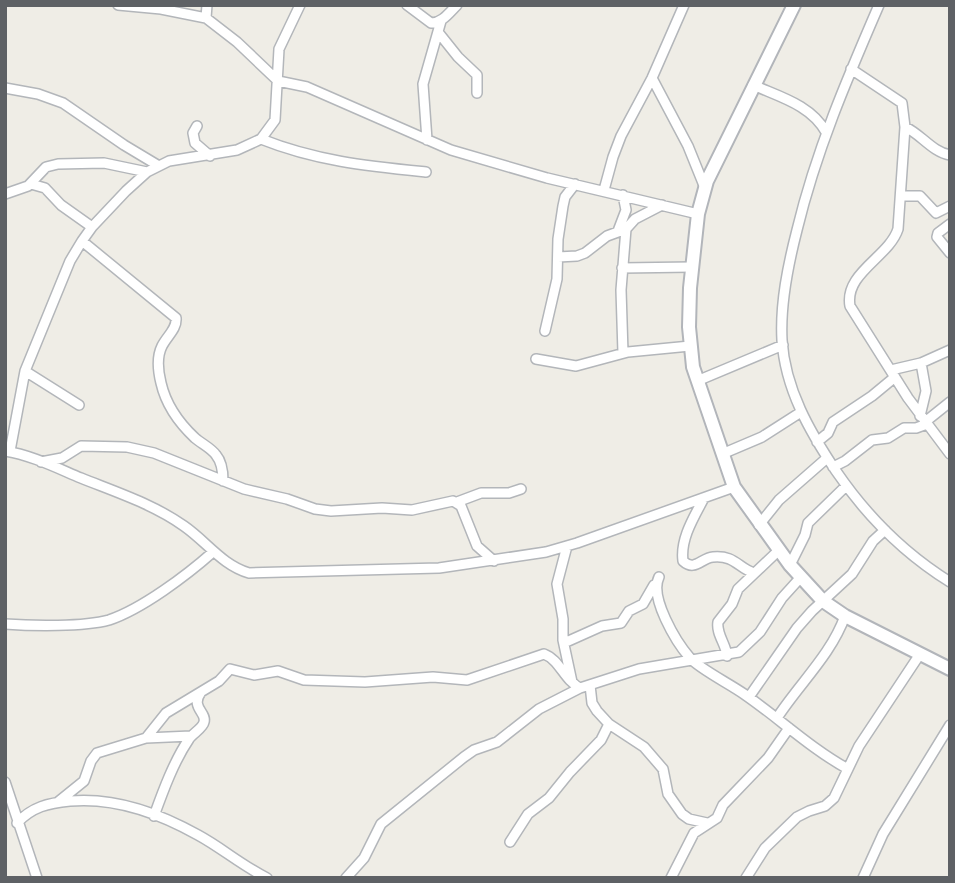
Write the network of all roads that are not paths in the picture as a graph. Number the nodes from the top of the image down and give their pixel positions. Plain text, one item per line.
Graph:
1 (118, 5) edge
2 (207, 5) edge
3 (300, 5) edge
4 (407, 5) edge
5 (457, 5) edge
6 (684, 5) edge
7 (794, 5) edge
8 (879, 5) edge
9 (206, 18) junction
10 (441, 21) junction
11 (438, 32) junction
12 (851, 69) junction
13 (652, 78) junction
14 (278, 81) junction
15 (753, 85) junction
16 (5, 88) edge
17 (477, 93) dead end
18 (197, 126) dead end
19 (905, 127) junction
20 (826, 132) junction
21 (261, 139) junction
22 (427, 140) junction
23 (950, 155) edge
24 (210, 156) junction
25 (159, 166) junction
26 (147, 172) junction
27 (426, 172) dead end
28 (31, 184) junction
29 (575, 184) junction
30 (705, 188) junction
31 (604, 190) junction
32 (5, 194) edge
33 (624, 195) junction
34 (901, 196) junction
35 (662, 205) junction
36 (950, 206) edge
37 (698, 214) junction
38 (950, 224) edge
39 (92, 227) junction
40 (622, 230) junction
41 (82, 241) junction
42 (950, 253) edge
43 (558, 257) junction
44 (692, 267) junction
45 (622, 268) junction
46 (545, 331) dead end
47 (783, 345) junction
48 (690, 346) junction
49 (950, 351) edge
50 (623, 353) junction
51 (537, 359) dead end
52 (921, 363) junction
53 (25, 371) junction
54 (893, 373) junction
55 (697, 381) junction
56 (950, 402) edge
57 (79, 405) dead end
58 (802, 412) junction
59 (924, 421) junction
60 (817, 442) junction
61 (7, 451) edge
62 (722, 454) junction
63 (950, 454) edge
64 (827, 458) junction
65 (41, 462) junction
66 (833, 467) junction
67 (223, 481) junction
68 (846, 486) junction
69 (734, 487) junction
70 (521, 489) dead end
71 (704, 498) junction
72 (457, 502) junction
73 (759, 525) junction
74 (884, 530) junction
75 (567, 546) junction
76 (213, 551) junction
77 (778, 551) junction
78 (494, 561) junction
79 (790, 565) junction
80 (754, 573) junction
81 (801, 577) junction
82 (950, 582) edge
83 (823, 601) junction
84 (845, 616) junction
85 (5, 624) edge
86 (563, 642) junction
87 (920, 654) junction
88 (550, 656) junction
89 (727, 656) junction
90 (691, 660) junction
91 (950, 669) edge
92 (581, 686) junction
93 (201, 692) junction
94 (749, 697) junction
95 (777, 718) junction
96 (609, 724) junction
97 (950, 725) edge
98 (789, 728) junction
99 (191, 736) junction
100 (146, 738) junction
101 (848, 769) junction
102 (5, 782) edge
103 (58, 802) junction
104 (154, 816) junction
105 (18, 823) junction
106 (707, 824) junction
107 (510, 842) dead end
108 (37, 878) edge
109 (267, 878) edge
110 (346, 878) edge
111 (671, 878) edge
112 (746, 878) edge
113 (863, 878) edge

1 - 9 street
2 - 9 street
3 - 14 street
4 - 10 street
5 - 10 street
6 - 13 street
7 - 15 street
8 - 12 street
9 - 14 street
10 - 11 street
11 - 17 street
11 - 22 street
12 - 19 street
12 - 20 street
13 - 30 street
13 - 31 street
14 - 21 street
14 - 22 street
15 - 20 street
15 - 30 street
16 - 25 street
18 - 24 street
19 - 23 street
19 - 34 street
20 - 47 street
21 - 24 street
21 - 27 street
22 - 29 street
24 - 25 street
25 - 26 street
26 - 28 street
26 - 39 street
28 - 32 street
28 - 39 street
29 - 31 street
29 - 43 street
30 - 37 street
31 - 33 street
33 - 35 street
33 - 40 street
34 - 36 street
34 - 54 street
35 - 37 street
35 - 40 street
37 - 44 street
38 - 42 street
39 - 41 street
40 - 43 street
40 - 45 street
41 - 53 street
41 - 67 street
43 - 46 street
44 - 45 street
44 - 48 street
45 - 50 street
47 - 55 street
47 - 58 street
48 - 50 street
48 - 55 street
49 - 52 street
50 - 51 street
52 - 54 street
52 - 59 street
53 - 57 street
53 - 61 street
54 - 59 street
54 - 60 street
55 - 62 street
56 - 59 street
58 - 60 street
58 - 62 street
59 - 63 street
59 - 66 street
60 - 64 street
61 - 65 street
62 - 69 street
64 - 66 street
64 - 73 street
65 - 67 street
65 - 76 street
66 - 68 street
67 - 72 street
68 - 74 street
68 - 79 street
69 - 71 street
69 - 73 street
70 - 72 street
71 - 75 street
71 - 80 street
72 - 78 street
73 - 77 street
74 - 82 street
74 - 83 street
75 - 78 street
75 - 86 street
76 - 78 street
76 - 85 street
77 - 79 street
77 - 80 street
79 - 81 street
80 - 89 street
81 - 83 street
81 - 89 street
83 - 84 street
83 - 94 street
84 - 87 street
84 - 95 street
86 - 88 street
86 - 90 street
86 - 92 street
87 - 91 street
87 - 101 street
88 - 92 street
88 - 93 street
89 - 90 street
90 - 92 street
90 - 94 street
92 - 96 street
92 - 110 street
93 - 99 street
93 - 100 street
94 - 95 street
95 - 98 street
96 - 106 street
96 - 107 street
97 - 113 street
98 - 101 street
98 - 106 street
99 - 100 street
99 - 104 street
100 - 103 street
101 - 112 street
102 - 105 street
103 - 104 street
103 - 105 street
104 - 109 street
105 - 108 street
106 - 111 street

